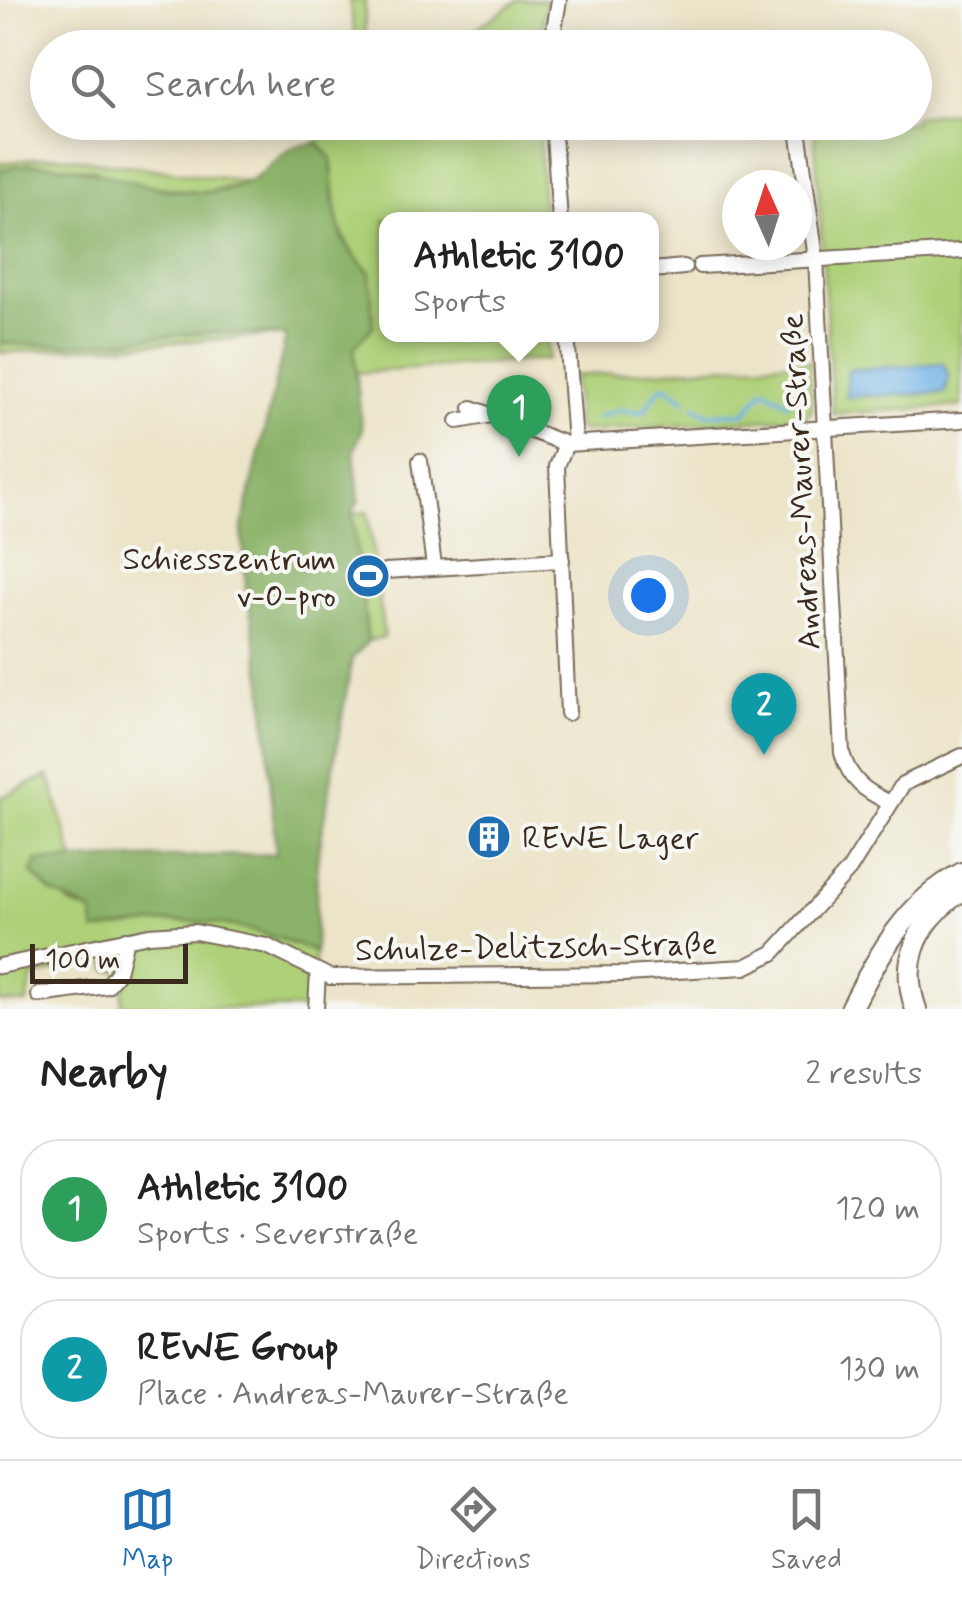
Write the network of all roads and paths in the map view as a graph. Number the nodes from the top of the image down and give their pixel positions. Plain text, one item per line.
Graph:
1 (559, 0) edge
2 (553, 30) edge
3 (554, 140) edge
4 (800, 140) edge
5 (559, 212) edge
6 (962, 252) edge
7 (816, 259) junction
8 (659, 269) edge
9 (568, 342) edge
10 (458, 420) dead end
11 (962, 420) edge
12 (824, 428) junction
13 (570, 444) junction
14 (420, 461) dead end
15 (562, 560) junction
16 (434, 566) junction
17 (386, 571) dead end
18 (568, 713) dead end
19 (962, 756) edge
20 (890, 803) junction
21 (962, 873) edge
22 (962, 890) edge
23 (126, 939) junction
24 (0, 966) edge
25 (318, 972) junction
26 (39, 995) dead end
27 (316, 1009) edge
28 (852, 1009) edge
29 (916, 1009) edge

1 - 2 street
3 - 5 street
4 - 7 street, Andreas-Maurer-Straße
6 - 7 street
7 - 8 street
7 - 12 street, Andreas-Maurer-Straße
9 - 13 street
10 - 13 street
11 - 12 street
12 - 13 street
12 - 20 street, Andreas-Maurer-Straße
13 - 15 street
14 - 16 street
15 - 16 street
15 - 18 street
16 - 17 street
19 - 20 street, Schulze-Delitzsch-Straße
20 - 25 street, Schulze-Delitzsch-Straße
21 - 28 highway
22 - 29 highway
23 - 24 street
23 - 25 street
23 - 26 street
25 - 27 street

